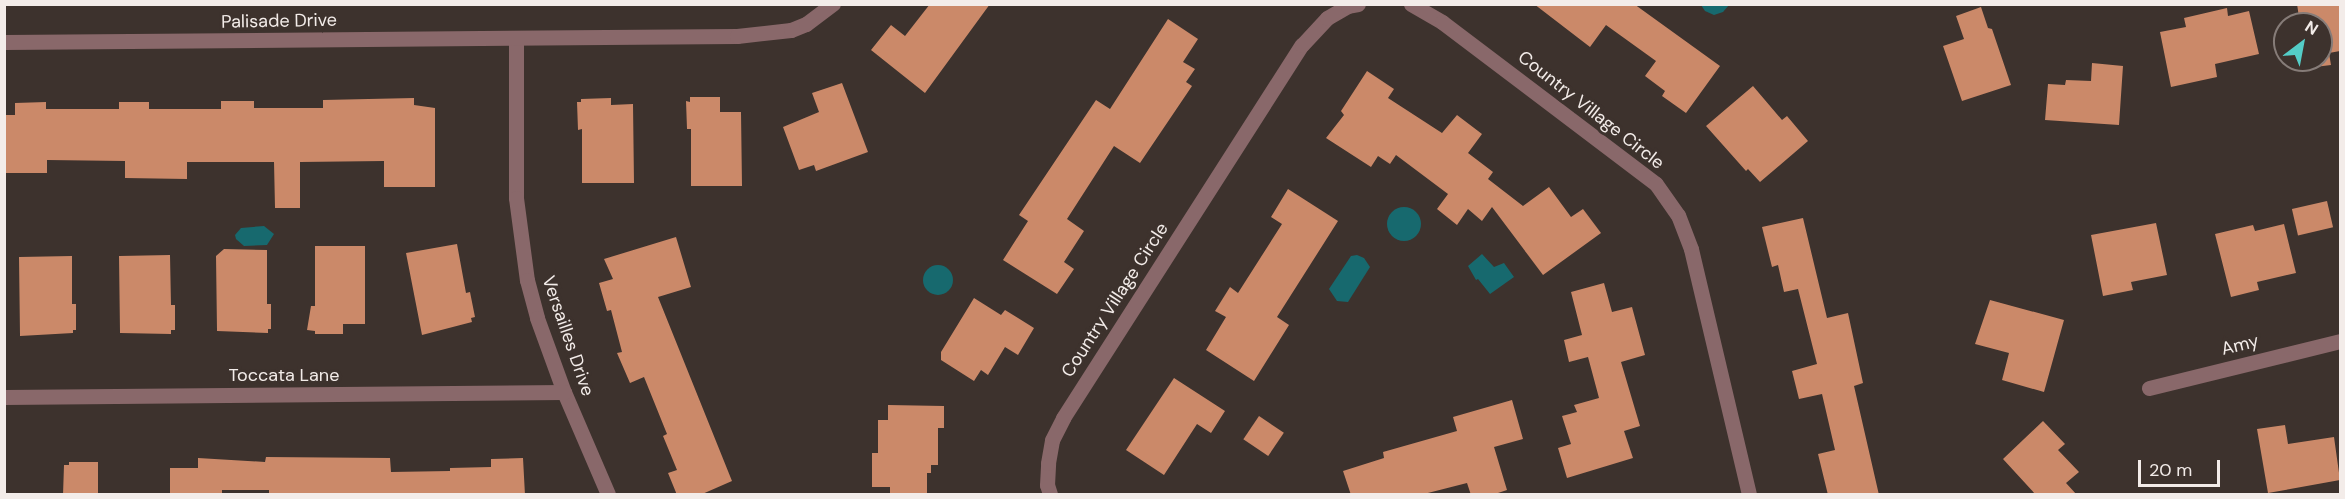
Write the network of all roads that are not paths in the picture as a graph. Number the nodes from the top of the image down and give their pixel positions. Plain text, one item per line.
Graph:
1 (833, 4) edge
2 (1358, 4) edge
3 (1411, 4) edge
4 (516, 40) junction
5 (4, 42) edge
6 (2340, 341) edge
7 (2149, 388) dead end
8 (564, 392) junction
9 (4, 396) edge
10 (608, 495) edge
11 (1050, 495) edge
12 (1749, 495) edge

1 - 4 street, Palisade Drive
2 - 11 street, Country Village Circle
3 - 12 street, Country Village Circle
4 - 5 street, Palisade Drive
4 - 8 street, Versailles Drive
6 - 7 street, Amy
8 - 9 street, Toccata Lane
8 - 10 street, Versailles Drive

